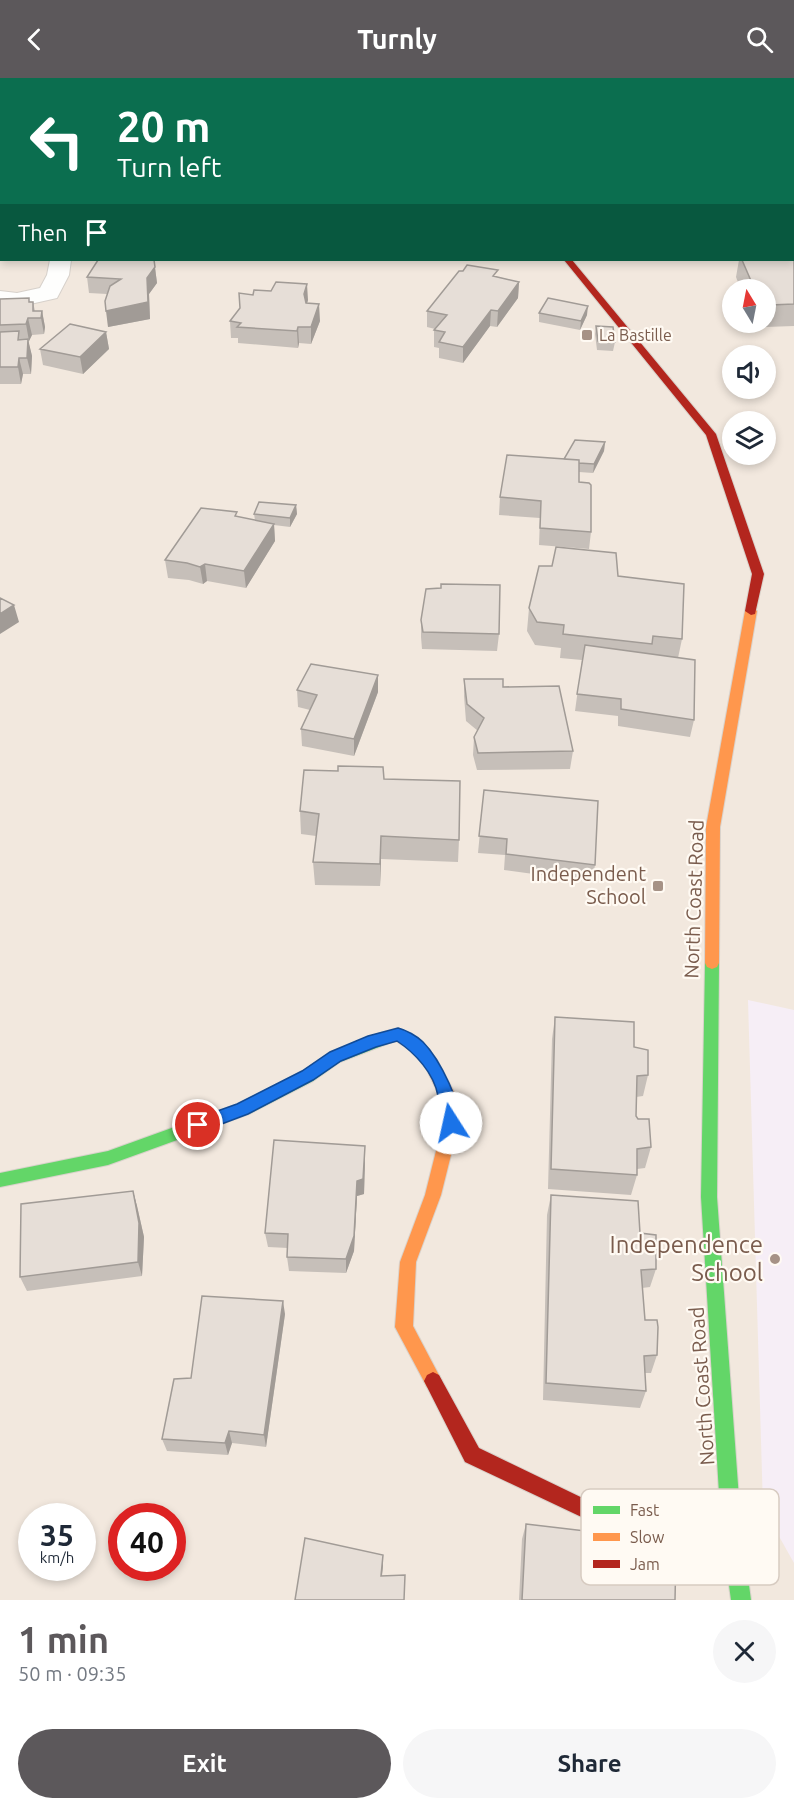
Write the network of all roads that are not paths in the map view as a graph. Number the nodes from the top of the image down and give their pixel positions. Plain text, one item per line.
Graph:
1 (60, 261) edge
2 (569, 261) edge
3 (0, 298) edge
4 (0, 1180) edge
5 (729, 1489) edge
6 (581, 1507) edge
7 (739, 1585) edge
8 (741, 1600) edge

1 - 3 street
2 - 5 main road, North Coast Road
4 - 6 main road
7 - 8 main road, North Coast Road

